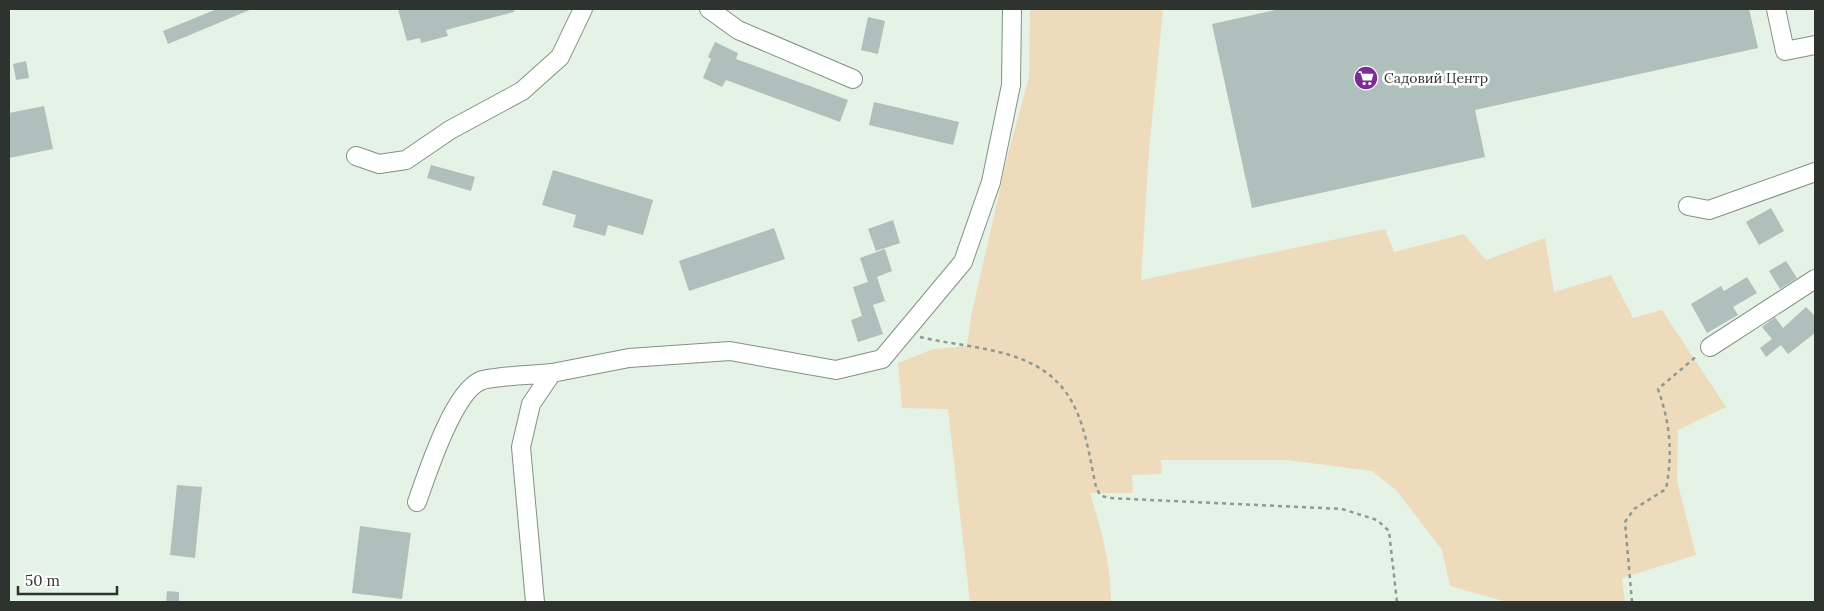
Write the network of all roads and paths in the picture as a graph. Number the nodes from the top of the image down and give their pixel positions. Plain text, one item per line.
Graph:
1 (583, 9) edge
2 (709, 9) edge
3 (1012, 9) edge
4 (1776, 9) edge
5 (1815, 45) edge
6 (853, 79) dead end
7 (356, 156) dead end
8 (1815, 172) edge
9 (1688, 206) dead end
10 (1815, 279) edge
11 (904, 334) junction
12 (1710, 347) joint
13 (552, 373) junction
14 (417, 502) dead end
15 (534, 602) edge
16 (1397, 602) edge
17 (1632, 602) edge

1 - 7 lane
2 - 6 lane
3 - 11 lane
4 - 5 lane
8 - 9 lane
10 - 12 lane
11 - 13 lane
11 - 16 path
12 - 17 path
13 - 14 lane
13 - 15 lane

